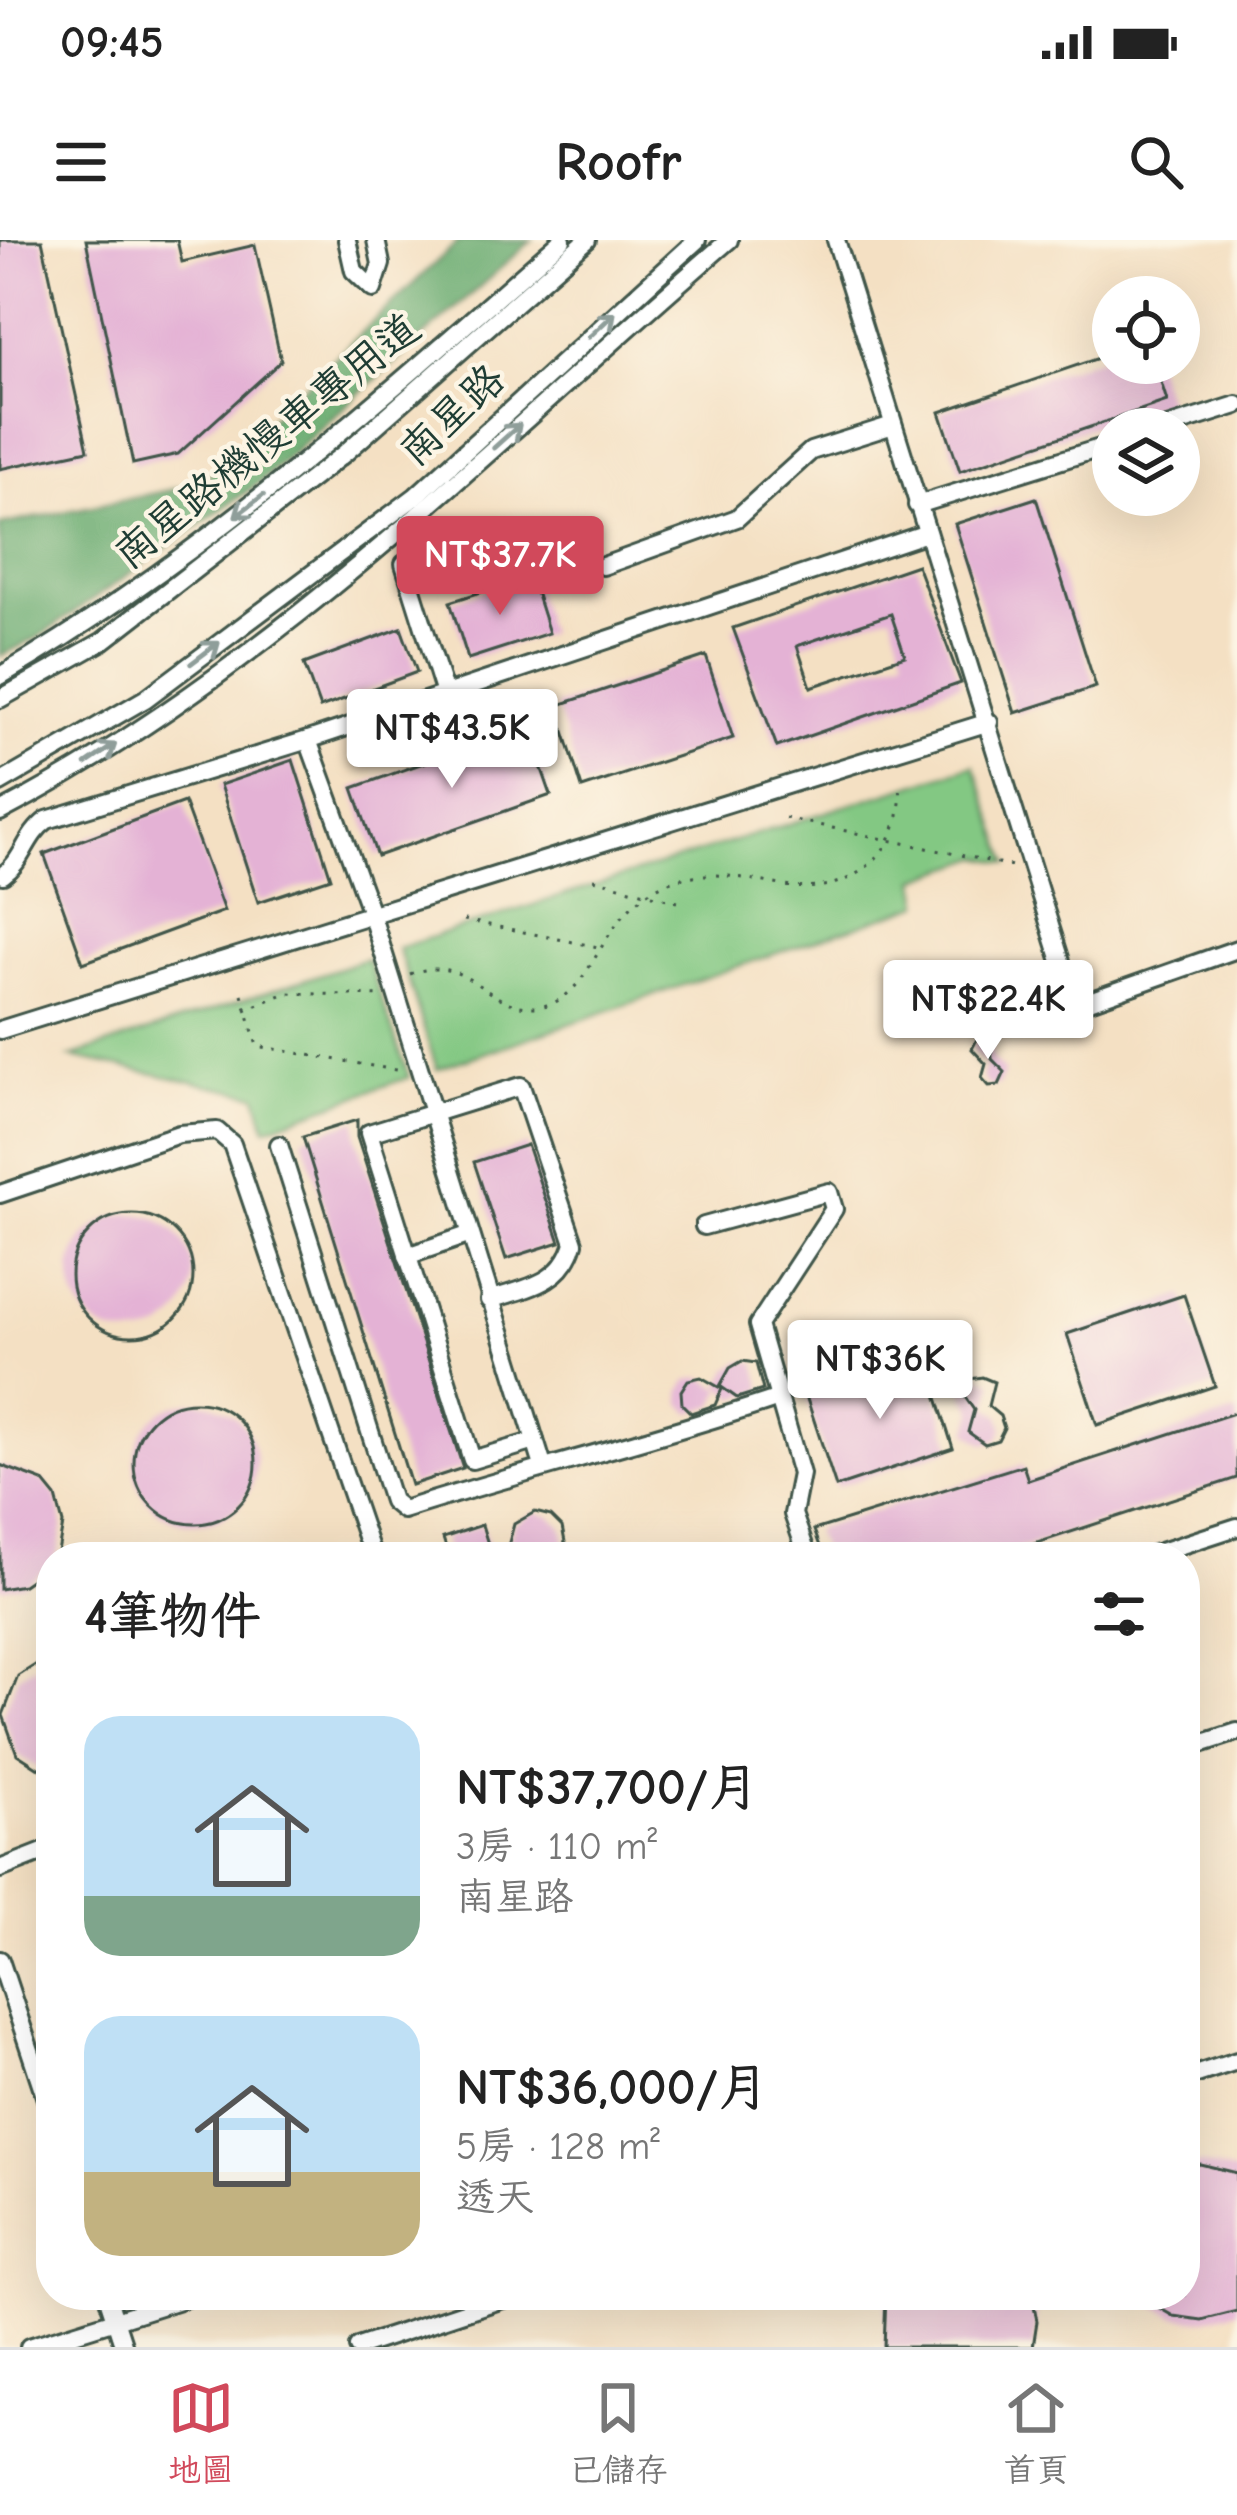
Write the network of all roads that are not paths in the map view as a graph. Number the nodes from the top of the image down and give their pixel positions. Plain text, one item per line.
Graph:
1 (347, 240) edge
2 (376, 240) edge
3 (562, 240) edge
4 (587, 240) edge
5 (697, 240) edge
6 (730, 240) edge
7 (836, 240) edge
8 (1237, 405) edge
9 (1200, 417) edge
10 (892, 425) junction
11 (1092, 451) edge
12 (917, 505) junction
13 (926, 533) junction
14 (404, 564) dead end
15 (603, 566) dead end
16 (0, 676) edge
17 (446, 694) junction
18 (0, 699) edge
19 (989, 722) junction
20 (308, 740) junction
21 (0, 783) edge
22 (0, 812) edge
23 (3, 875) dead end
24 (371, 913) junction
25 (1237, 949) edge
26 (0, 1030) edge
27 (435, 1111) junction
28 (279, 1145) dead end
29 (0, 1193) edge
30 (704, 1226) dead end
31 (468, 1234) junction
32 (407, 1256) junction
33 (489, 1300) junction
34 (779, 1397) junction
35 (535, 1441) junction
36 (542, 1466) junction
37 (1237, 1527) edge
38 (368, 1542) edge
39 (803, 1542) edge
40 (1191, 1542) edge
41 (1237, 1732) edge
42 (1200, 1744) edge
43 (36, 1855) edge
44 (0, 1869) edge
45 (0, 1960) edge
46 (1237, 2062) edge
47 (36, 2069) edge
48 (1200, 2073) edge
49 (112, 2310) edge
50 (149, 2310) edge
51 (470, 2310) edge
52 (116, 2321) junction
53 (29, 2347) edge
54 (124, 2347) edge
55 (358, 2347) edge

1 - 2 street
3 -> 16 street, 南星路機慢車專用道
4 - 18 street, 南星路
21 -> 5 street, 南星路
22 -> 6 street
7 - 10 street
8 - 9 street
10 - 12 street
10 - 15 street
11 - 12 street
12 - 13 street
13 - 17 street
13 - 19 street
14 - 17 street
17 - 20 street
19 - 24 street
19 - 25 street
20 - 23 street
20 - 24 street
24 - 26 street
24 - 27 street
27 - 31 street
27 - 32 street
27 - 33 street
28 - 36 street
29 - 38 street
30 - 34 street
31 - 32 street
31 - 33 street
32 - 35 street
33 - 35 street
34 - 36 street
34 - 39 street
35 - 36 street
37 - 40 street
41 - 42 street
43 - 44 street
45 - 47 street
46 - 48 street
49 - 52 street
50 - 52 street
51 - 55 street
52 - 53 street
52 - 54 street

